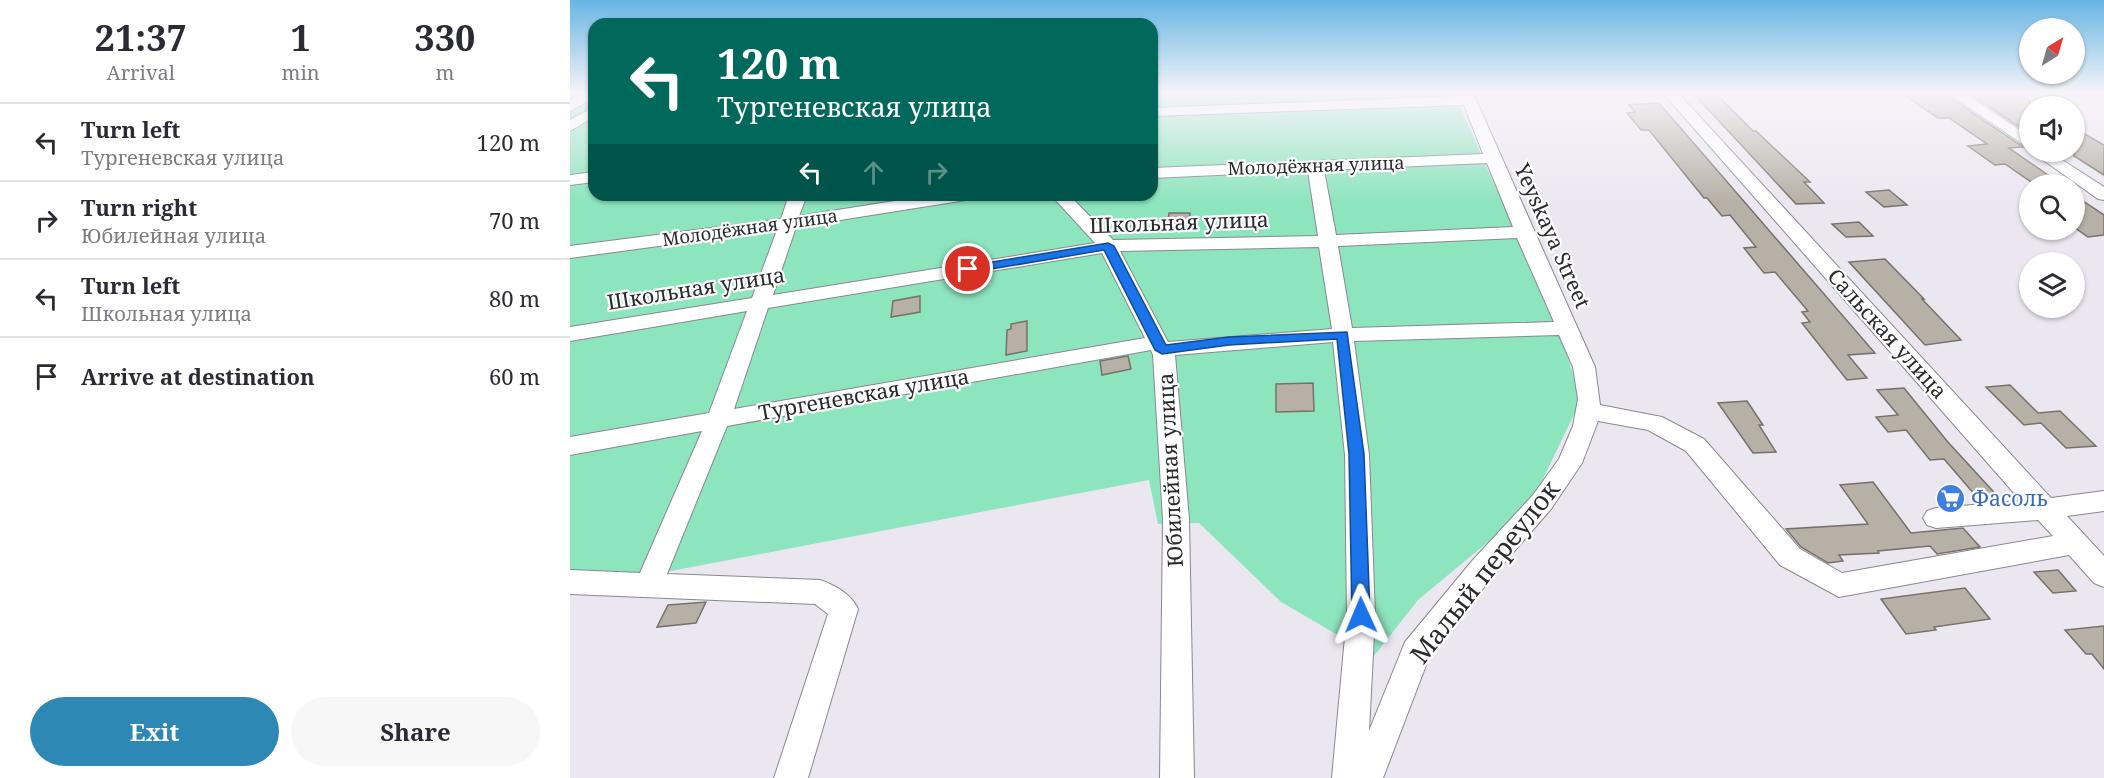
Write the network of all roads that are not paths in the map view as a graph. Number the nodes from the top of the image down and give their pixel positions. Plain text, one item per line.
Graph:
1 (1475, 129) edge
2 (1703, 129) edge
3 (1487, 159) junction
4 (2055, 162) edge
5 (1316, 166) junction
6 (1158, 173) edge
7 (588, 178) edge
8 (570, 180) edge
9 (2104, 195) edge
10 (796, 201) edge
11 (929, 201) edge
12 (1066, 201) edge
13 (788, 224) junction
14 (1516, 233) junction
15 (1327, 241) junction
16 (1108, 246) junction
17 (570, 252) edge
18 (758, 304) junction
19 (1560, 328) junction
20 (570, 333) edge
21 (1343, 334) junction
22 (1160, 346) junction
23 (1589, 405) junction
24 (718, 421) junction
25 (570, 446) edge
26 (2104, 501) edge
27 (2044, 509) junction
28 (1936, 518) dead end
29 (2075, 543) junction
30 (2104, 575) edge
31 (570, 582) edge
32 (650, 584) junction
33 (791, 778) edge
34 (1177, 778) edge
35 (1349, 778) edge
36 (1366, 778) edge

1 - 3 street, Yeyskaya Street
2 - 27 street, Сальская улица
3 - 5 street, Молодёжная улица
3 - 14 street, Yeyskaya Street
4 - 9 street
5 - 6 street, Молодёжная улица
5 - 15 street
7 - 8 street
10 - 13 street
11 - 13 street, Молодёжная улица
12 - 16 street, Юбилейная улица
13 - 17 street, Молодёжная улица
13 - 18 street
14 - 15 street, Школьная улица
14 - 19 street, Yeyskaya Street
15 - 16 street, Школьная улица
15 - 21 street
16 - 18 street, Школьная улица
16 - 22 street, Юбилейная улица
18 - 20 street, Школьная улица
18 - 24 street
19 - 21 street, Тургеневская улица
19 - 23 street, Yeyskaya Street
21 - 22 street, Тургеневская улица
21 - 35 street
22 - 24 street, Тургеневская улица
22 - 34 street, Юбилейная улица
23 - 29 street
23 - 36 street, Малый переулок
24 - 25 street, Тургеневская улица
24 - 32 street
26 - 27 street
27 - 28 street
27 - 29 street, Сальская улица
29 - 30 street, Сальская улица
31 - 32 street
32 - 33 street

